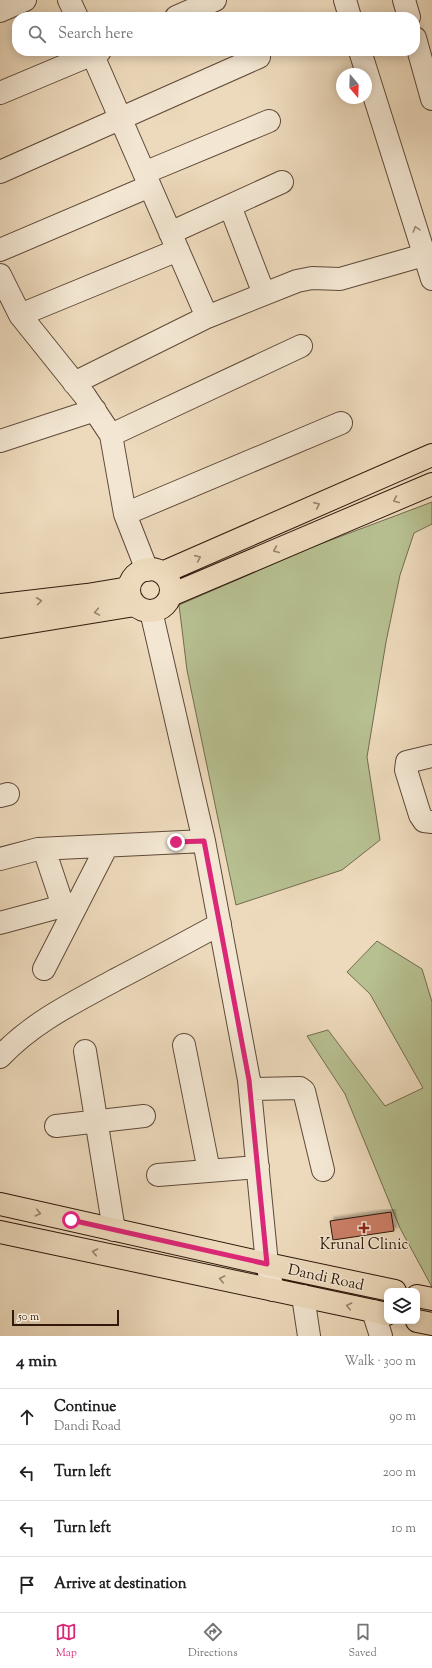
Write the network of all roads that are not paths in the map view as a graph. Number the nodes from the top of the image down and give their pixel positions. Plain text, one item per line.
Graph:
1 (25, 0) edge
2 (69, 0) edge
3 (215, 0) edge
4 (344, 0) edge
5 (404, 0) edge
6 (0, 11) edge
7 (75, 12) edge
8 (187, 12) edge
9 (348, 12) edge
10 (408, 12) edge
11 (86, 56) edge
12 (97, 56) edge
13 (362, 56) edge
14 (420, 56) edge
15 (259, 57) dead end
16 (0, 93) edge
17 (432, 99) edge
18 (121, 119) junction
19 (269, 121) dead end
20 (0, 172) edge
21 (147, 180) junction
22 (282, 182) dead end
23 (230, 206) junction
24 (174, 242) junction
25 (0, 250) edge
26 (424, 255) junction
27 (432, 279) edge
28 (3, 289) edge
29 (264, 294) junction
30 (20, 314) junction
31 (207, 317) junction
32 (302, 346) dead end
33 (74, 383) junction
34 (94, 410) junction
35 (341, 423) dead end
36 (111, 435) junction
37 (0, 441) edge
38 (432, 455) edge
39 (432, 484) edge
40 (125, 514) junction
41 (155, 572) junction
42 (171, 595) junction
43 (139, 601) junction
44 (0, 605) edge
45 (0, 627) edge
46 (432, 756) edge
47 (432, 822) edge
48 (204, 841) junction
49 (107, 846) junction
50 (44, 849) junction
51 (0, 859) edge
52 (71, 904) junction
53 (0, 923) edge
54 (220, 924) junction
55 (44, 969) dead end
56 (184, 1045) dead end
57 (85, 1051) dead end
58 (0, 1058) edge
59 (250, 1089) junction
60 (144, 1116) dead end
61 (96, 1122) junction
62 (56, 1126) dead end
63 (258, 1167) junction
64 (323, 1170) dead end
65 (209, 1171) junction
66 (158, 1175) dead end
67 (0, 1204) edge
68 (114, 1230) junction
69 (0, 1232) edge
70 (267, 1264) junction
71 (384, 1289) edge
72 (272, 1290) junction
73 (303, 1296) junction
74 (420, 1297) edge
75 (432, 1299) edge
76 (380, 1313) edge
77 (420, 1322) edge
78 (432, 1324) edge
79 (309, 1336) edge
80 (381, 1336) edge

1 - 6 street
2 - 7 street
3 - 8 street
4 - 9 street
5 - 10 street
11 - 16 street
12 - 18 street
26 -> 13 street
14 - 17 street
15 - 18 street
18 - 20 street
18 - 21 street
19 - 21 street
21 - 24 street
21 - 25 street
22 - 23 street
23 - 24 street
23 - 29 street
24 - 30 street
24 - 31 street
26 - 27 street
26 - 29 street
28 - 30 street
29 - 31 street
30 - 33 street
31 - 33 street
32 - 36 street
33 - 34 street
34 - 36 street
34 - 37 street
35 - 40 street
36 - 40 street
41 -> 38 main road
39 -> 42 main road
40 - 41 street
41 - 42 main road
41 - 43 main road
42 - 43 main road
44 -> 43 main road
43 -> 45 main road
43 - 48 street
46 - 47 street
48 - 49 street
48 - 54 street
49 - 50 street
49 - 52 street
50 - 51 street
50 - 52 street
52 - 53 street
52 - 55 street
54 - 58 street
54 - 59 street
56 - 65 street
57 - 61 street
59 - 63 street
59 - 64 street
60 - 61 street
61 - 62 street
61 - 68 street
63 - 65 street
63 - 70 street
65 - 66 street
67 -> 68 main road, Dandi Road
68 - 70 main road, Dandi Road
72 -> 69 main road, Dandi Road
70 - 71 main road, Dandi Road
70 - 72 street
72 - 73 main road, Dandi Road
76 -> 73 main road, Dandi Road
73 - 79 street
74 - 75 main road
76 - 80 street
77 - 78 main road

